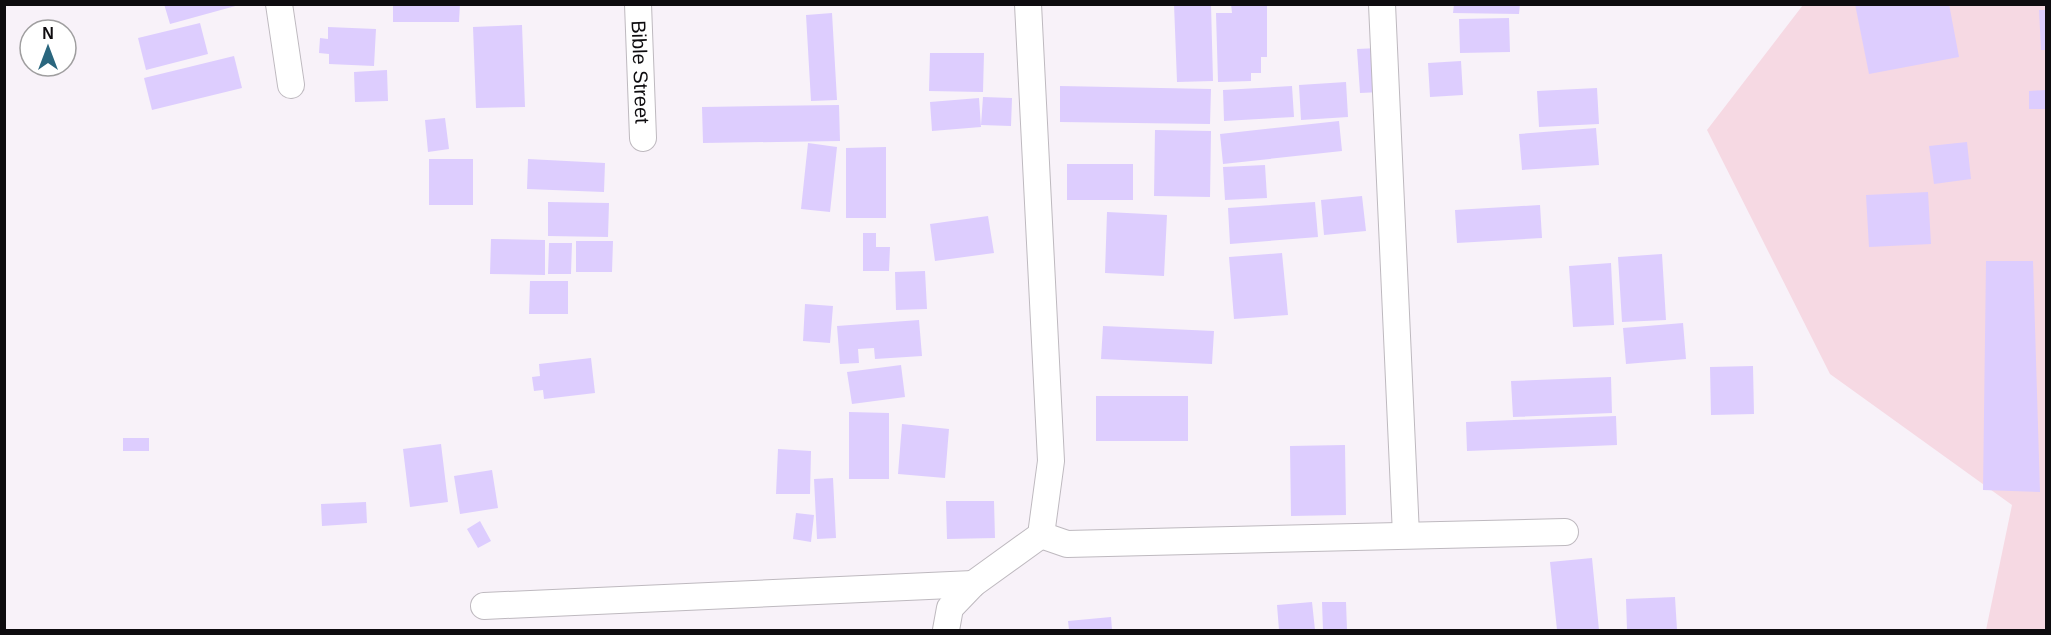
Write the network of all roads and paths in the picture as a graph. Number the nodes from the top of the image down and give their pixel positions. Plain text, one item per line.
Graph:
1 (279, 4) edge
2 (638, 4) edge
3 (1028, 4) edge
4 (1382, 4) edge
5 (291, 85) dead end
6 (643, 138) dead end
7 (1565, 532) dead end
8 (1041, 535) junction
9 (1406, 535) junction
10 (973, 584) junction
11 (484, 606) dead end
12 (946, 630) edge

1 - 5 street
2 - 6 street, Bible Street
3 - 8 street
4 - 9 street
7 - 9 street
8 - 9 street
8 - 10 street
10 - 11 street
10 - 12 street

